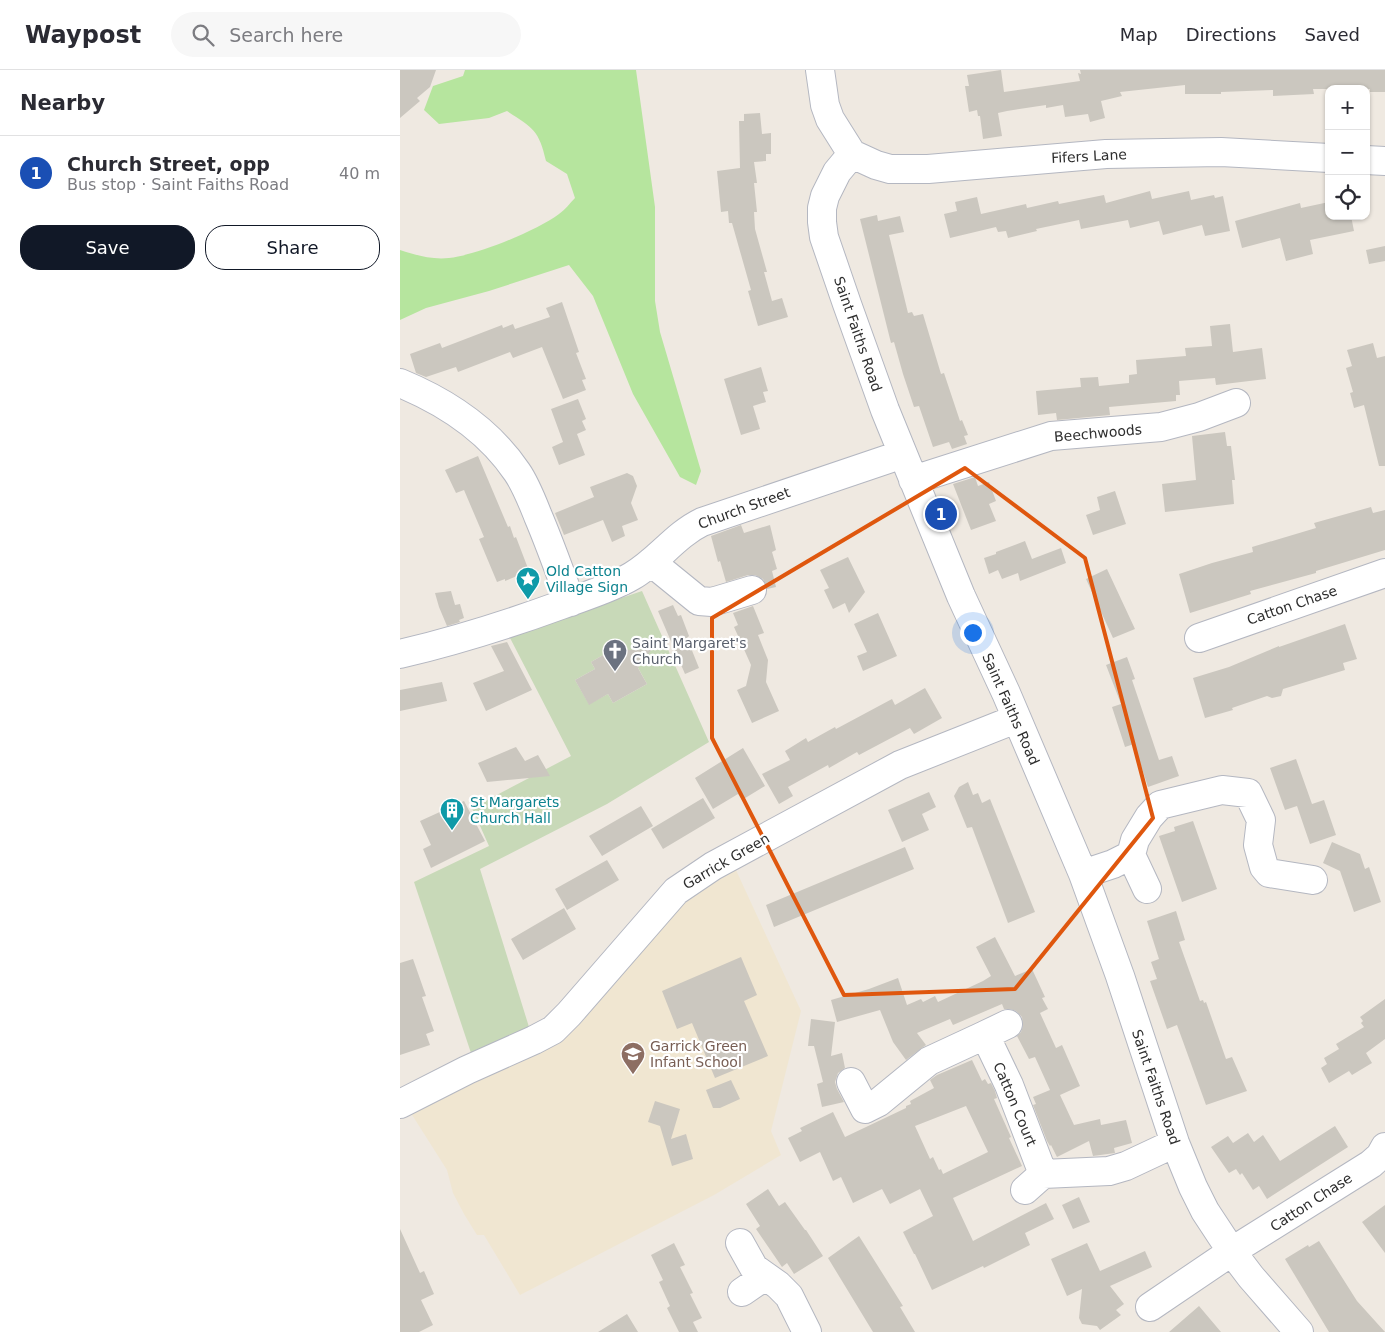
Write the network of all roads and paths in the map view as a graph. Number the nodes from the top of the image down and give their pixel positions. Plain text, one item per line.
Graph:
1 (820, 70) edge
2 (852, 154) junction
3 (1325, 158) edge
4 (1370, 160) edge
5 (1385, 161) edge
6 (400, 383) edge
7 (1236, 403) dead end
8 (902, 454) junction
9 (913, 480) junction
10 (652, 562) junction
11 (1385, 573) edge
12 (752, 590) dead end
13 (571, 602) junction
14 (1199, 638) dead end
15 (400, 654) edge
16 (1016, 719) junction
17 (1131, 856) junction
18 (1083, 874) junction
19 (1313, 880) dead end
20 (1147, 889) dead end
21 (851, 1082) dead end
22 (400, 1102) edge
23 (1381, 1139) edge
24 (1175, 1144) junction
25 (740, 1243) dead end
26 (1232, 1252) junction
27 (763, 1275) junction
28 (742, 1292) dead end
29 (1150, 1308) dead end
30 (807, 1332) edge
31 (1299, 1332) edge

1 - 2 street
2 - 3 street, Fifers Lane
2 - 8 street, Saint Faiths Road
4 - 5 street
6 - 13 street
7 - 9 street, Beechwoods
8 - 9 street, Saint Faiths Road
8 - 10 street, Church Street
9 - 16 street, Saint Faiths Road
10 - 12 street
10 - 13 street, Church Street
11 - 14 street, Catton Chase
13 - 15 street, Church Street
16 - 18 street, Saint Faiths Road
16 - 22 street, Garrick Green
17 - 18 street
17 - 19 street
17 - 20 street
18 - 24 street, Saint Faiths Road
21 - 24 street, Catton Court
23 - 26 street, Catton Chase
24 - 26 street, Saint Faiths Road
25 - 27 street
26 - 29 street, Catton Chase
26 - 31 street, Saint Faiths Road
27 - 28 street
27 - 30 street

